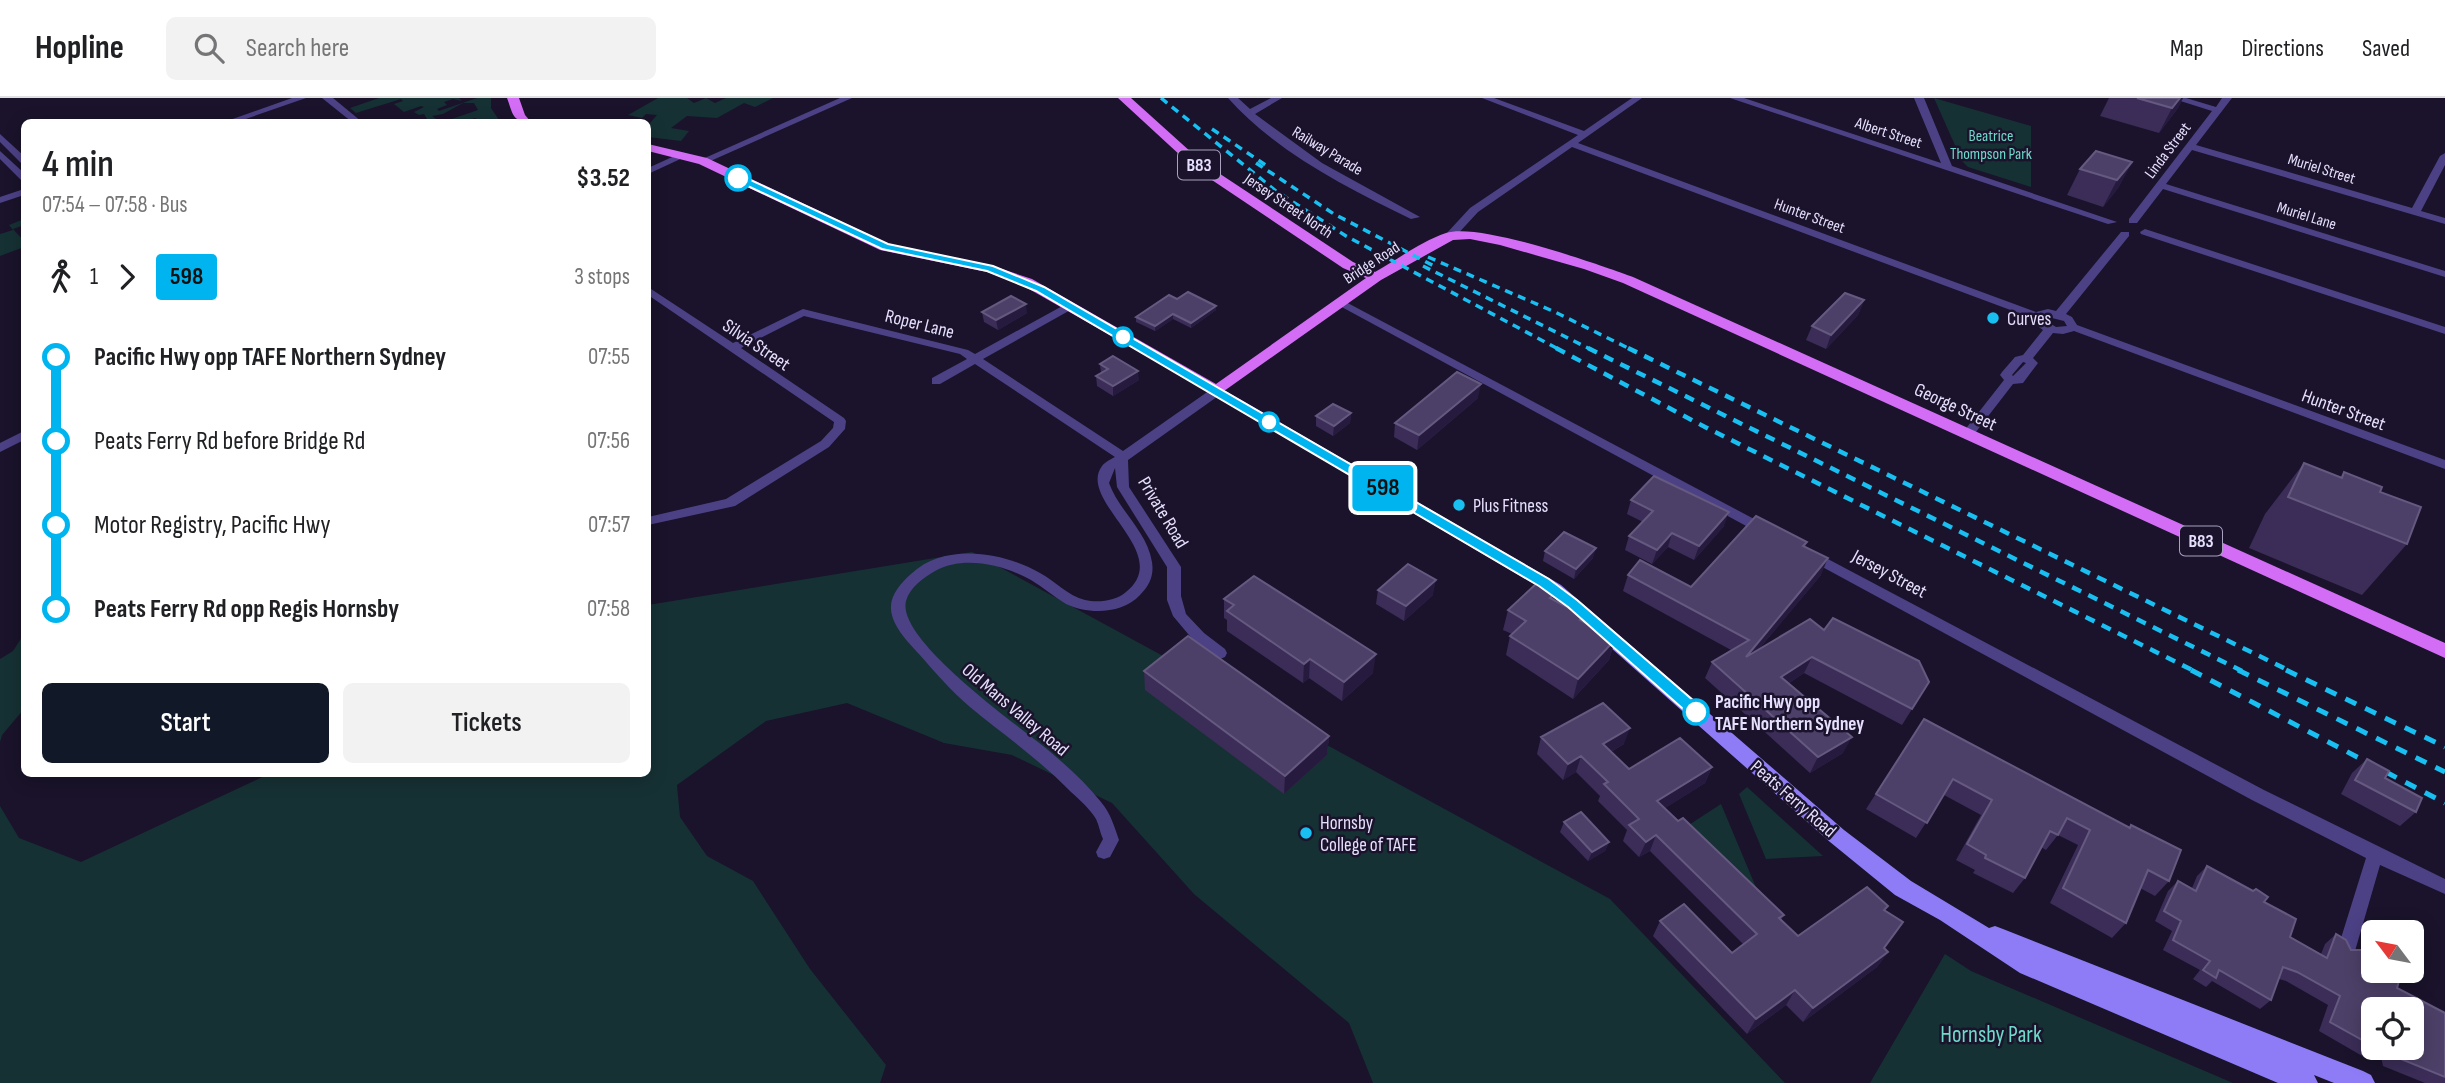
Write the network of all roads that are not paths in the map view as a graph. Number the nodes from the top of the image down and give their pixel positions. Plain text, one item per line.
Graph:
1 (301, 98) edge
2 (327, 98) edge
3 (513, 98) edge
4 (848, 98) edge
5 (1124, 98) edge
6 (1233, 98) edge
7 (1278, 98) edge
8 (1486, 98) edge
9 (1639, 98) edge
10 (1735, 98) edge
11 (1919, 98) edge
12 (2176, 98) edge
13 (2227, 98) edge
14 (2218, 110) junction
15 (1248, 114) junction
16 (238, 119) edge
17 (353, 119) edge
18 (522, 119) edge
19 (1585, 134) junction
20 (0, 137) edge
21 (1572, 144) junction
22 (2190, 146) junction
23 (651, 149) edge
24 (0, 154) edge
25 (684, 155) junction
26 (2445, 156) edge
27 (21, 158) edge
28 (702, 161) junction
29 (1948, 168) junction
30 (651, 170) edge
31 (21, 175) edge
32 (2160, 186) junction
33 (21, 193) edge
34 (0, 200) edge
35 (2415, 212) junction
36 (1415, 217) dead end
37 (2133, 221) junction
38 (2445, 221) edge
39 (2112, 222) junction
40 (2145, 232) junction
41 (2125, 234) junction
42 (1450, 236) junction
43 (2445, 274) edge
44 (1376, 277) junction
45 (651, 292) edge
46 (1342, 303) junction
47 (1070, 306) junction
48 (2060, 314) junction
49 (2038, 316) junction
50 (2073, 327) junction
51 (2050, 329) junction
52 (2445, 331) edge
53 (732, 348) junction
54 (976, 359) junction
55 (936, 381) dead end
56 (1217, 391) junction
57 (1968, 434) junction
58 (21, 437) edge
59 (0, 448) edge
60 (1121, 455) junction
61 (2445, 465) edge
62 (651, 520) edge
63 (2441, 651) edge
64 (1220, 653) dead end
65 (1104, 852) dead end
66 (2375, 855) junction
67 (2420, 877) junction
68 (2445, 887) edge
69 (2445, 895) edge
70 (1953, 917) junction
71 (2346, 951) edge
72 (2306, 1083) edge
73 (2363, 1083) edge

1 - 16 street
2 - 17 street
3 - 18 main road
4 - 28 street
5 - 44 main road, Jersey Street North / B83
6 - 15 street, Railway Parade
7 - 15 street
8 - 19 street
9 - 19 street, Bridge Road
10 - 29 street, Albert Street
11 - 29 street
12 - 14 street
13 - 14 street, Linda Street
14 - 22 street, Linda Street
15 - 36 street, Railway Parade
19 - 21 street, Bridge Road
20 - 27 street
21 - 42 street, Bridge Road
21 - 49 street, Hunter Street
22 - 32 street, Linda Street
22 - 35 street, Muriel Street
23 - 25 main road, Peats Ferry Road
24 - 31 street
25 - 28 main road, Peats Ferry Road
25 - 30 street
26 - 35 street
28 - 47 main road, Peats Ferry Road
29 - 39 street, Albert Street
32 - 37 street, Linda Street
32 - 43 street, Muriel Lane
33 - 34 street
35 - 38 street, Muriel Street
37 - 39 street
37 - 40 street
39 - 41 street
40 - 41 street
40 - 52 street
41 - 48 street
42 - 44 main road, Bridge Road / B83
42 - 57 main road, George Street / B83
44 - 46 main road, Bridge Road
45 - 53 street, Silvia Street
46 - 56 main road, Bridge Road
46 - 66 street, Jersey Street
47 - 54 street
47 - 56 main road, Peats Ferry Road
48 - 49 street
48 - 50 street
49 - 51 street
50 - 51 street
50 - 61 street, Hunter Street
51 - 57 street
53 - 54 street, Roper Lane
53 - 62 street, Silvia Street
54 - 55 street
54 - 60 street, Roper Lane
56 - 60 street, Bridge Road
56 - 70 main road, Peats Ferry Road
57 - 63 main road, George Street / B83
58 - 59 street
60 - 64 street, Private Road
60 - 65 street, Old Mans Valley Road
66 - 67 street, Jersey Street
66 - 71 street
67 - 68 street, Jersey Street
67 - 69 street, Jersey Street
70 - 72 main road, Peats Ferry Road
70 - 73 main road, Peats Ferry Road

